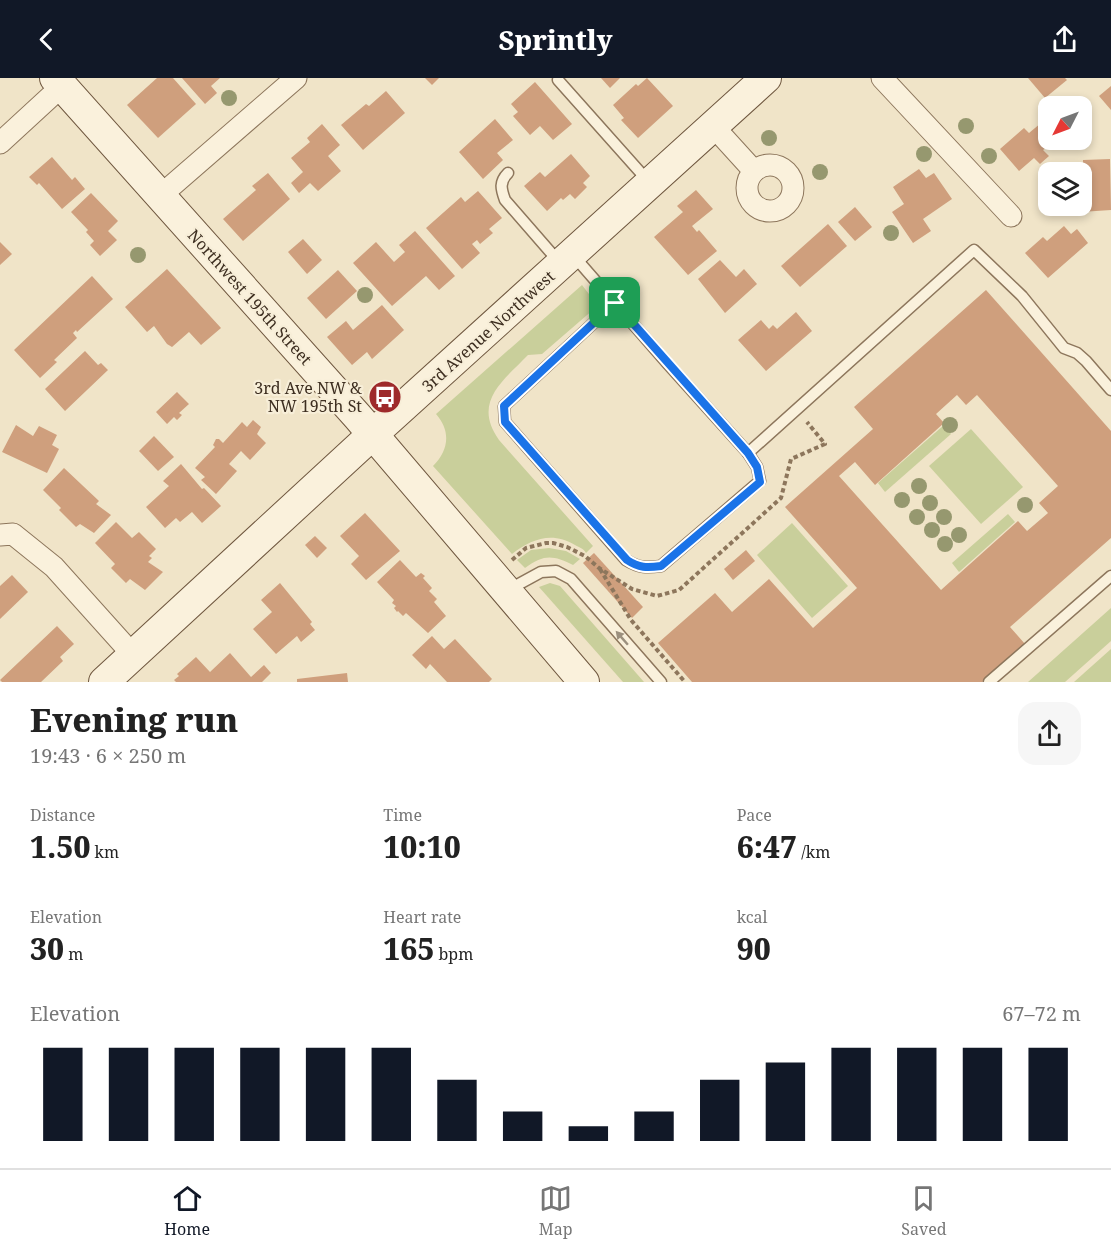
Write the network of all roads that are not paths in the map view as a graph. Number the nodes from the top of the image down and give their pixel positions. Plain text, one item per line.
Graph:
1 (296, 78) edge
2 (766, 78) edge
3 (882, 78) edge
4 (558, 80) dead end
5 (58, 82) edge
6 (714, 127) junction
7 (0, 143) edge
8 (754, 171) dead end
9 (508, 173) dead end
10 (650, 184) junction
11 (160, 196) junction
12 (1011, 216) dead end
13 (567, 259) junction
14 (615, 303) junction
15 (1111, 390) edge
16 (373, 434) junction
17 (748, 453) junction
18 (0, 535) edge
19 (1111, 576) edge
20 (505, 592) junction
21 (133, 655) junction
22 (105, 682) edge
23 (584, 682) edge
24 (661, 682) edge
25 (989, 682) edge

1 - 11 street
2 - 6 street, 3rd Avenue Northwest
3 - 12 street
4 - 10 lane
5 - 7 street
5 - 11 street, Northwest 195th Street
6 - 8 street
6 - 10 street, 3rd Avenue Northwest
9 - 13 lane
10 - 13 street, 3rd Avenue Northwest
11 - 16 street, Northwest 195th Street
13 - 14 lane
13 - 16 street, 3rd Avenue Northwest
14 - 17 lane
14 - 17 lane
15 - 17 lane
16 - 20 street, Northwest 195th Street
16 - 21 street, 3rd Avenue Northwest
18 - 21 street
19 - 25 lane
20 - 23 street, Northwest 195th Street
24 -> 20 lane
21 - 22 street, 3rd Avenue Northwest

